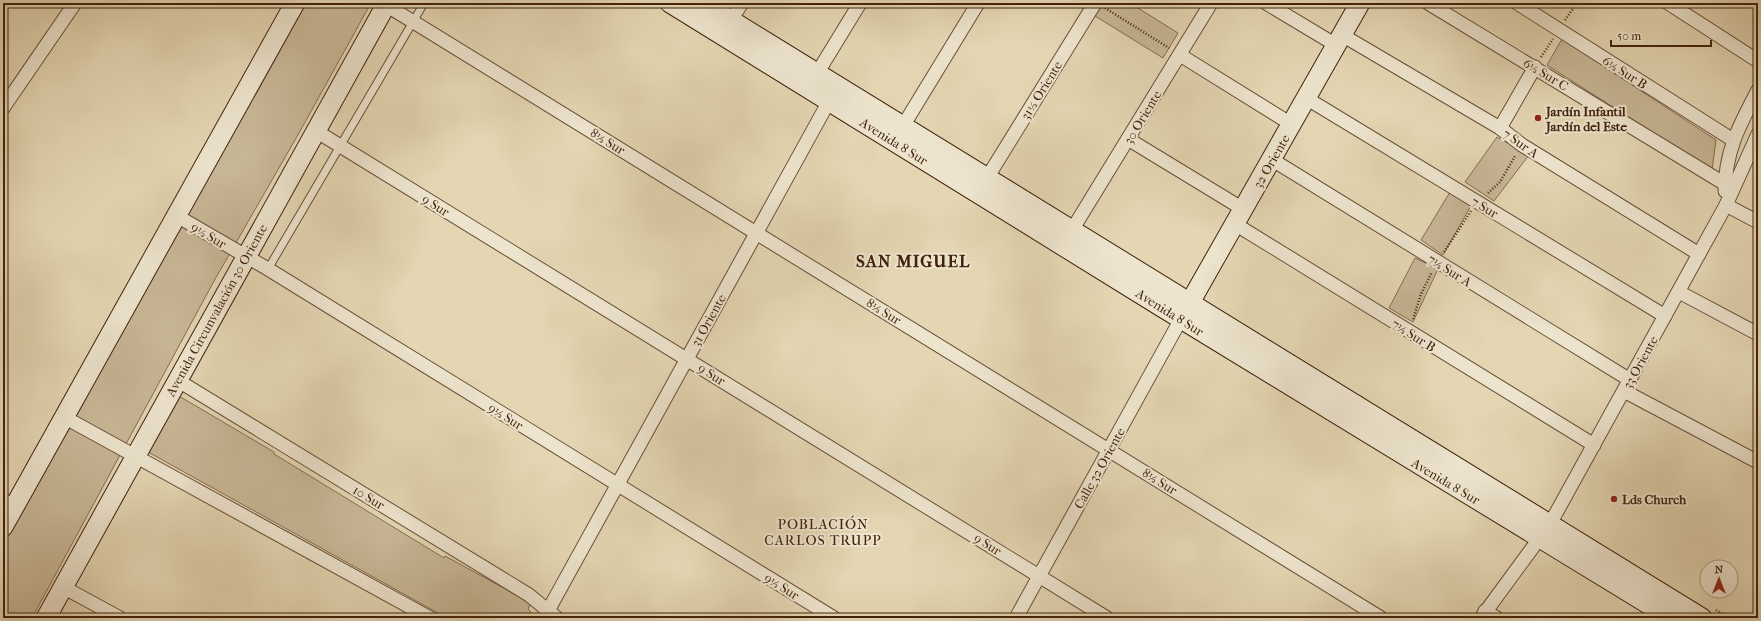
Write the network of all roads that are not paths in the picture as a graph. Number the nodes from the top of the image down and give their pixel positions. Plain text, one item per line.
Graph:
1 (75, 3) edge
2 (295, 3) edge
3 (424, 3) edge
4 (670, 3) edge
5 (703, 3) edge
6 (742, 3) edge
7 (860, 3) edge
8 (978, 3) edge
9 (1211, 3) edge
10 (1266, 3) edge
11 (1360, 3) edge
12 (1428, 3) edge
13 (1517, 3) edge
14 (1668, 3) edge
15 (387, 4) edge
16 (1100, 5) edge
17 (731, 20) junction
18 (413, 21) junction
19 (1339, 40) junction
20 (1180, 55) junction
21 (1758, 60) edge
22 (1535, 67) junction
23 (812, 81) junction
24 (1758, 90) edge
25 (833, 94) junction
26 (1306, 98) junction
27 (3, 108) edge
28 (1292, 124) junction
29 (903, 126) junction
30 (1500, 128) junction
31 (316, 131) junction
32 (1758, 134) edge
33 (1128, 139) junction
34 (1733, 140) junction
35 (340, 146) junction
36 (1271, 159) junction
37 (987, 178) junction
38 (1725, 184) junction
39 (1726, 205) junction
40 (177, 216) junction
41 (1239, 216) junction
42 (1758, 222) edge
43 (1072, 230) junction
44 (756, 233) junction
45 (1700, 254) junction
46 (246, 256) junction
47 (268, 270) junction
48 (1678, 292) junction
49 (1185, 311) junction
50 (1665, 316) junction
51 (1758, 334) edge
52 (687, 359) junction
53 (177, 380) junction
54 (1627, 385) junction
55 (64, 416) junction
56 (1594, 445) junction
57 (1109, 450) junction
58 (136, 456) junction
59 (1758, 462) edge
60 (618, 485) junction
61 (9, 503) edge
62 (3, 527) edge
63 (1545, 532) junction
64 (1040, 576) junction
65 (63, 587) junction
66 (1483, 615) edge
67 (550, 616) edge
68 (46, 618) edge
69 (120, 618) edge
70 (430, 618) edge
71 (834, 618) edge
72 (1016, 618) edge
73 (1108, 618) edge
74 (1381, 618) edge
75 (1497, 618) edge
76 (1671, 618) edge
77 (1702, 618) edge

1 - 27 street
2 - 40 street
3 - 18 lane
4 - 23 street, Avenida 8 Sur
5 - 17 street, Avenida 8 Sur
6 - 17 street
7 - 23 street
8 - 29 street
9 - 20 street, 30 Oriente
10 - 19 street, 7 Sur A
11 - 19 street, 32 Oriente
12 - 22 street, 6½ Sur C
13 - 34 street, 6½ Sur B
14 - 21 street
15 - 18 street, 8½ Sur
15 - 31 street, Avenida Circunvalación 30 Oriente
16 - 37 street, 31½ Oriente
17 - 23 street, Avenida 8 Sur
18 - 35 lane
18 - 44 street, 8½ Sur
19 - 26 street, 32 Oriente
19 - 30 street, 7 Sur A
20 - 28 street
20 - 33 street, 30 Oriente
22 - 30 street
22 - 38 street, 6½ Sur C
23 - 25 street, Avenida 8 Sur
24 - 34 street
25 - 29 street, Avenida 8 Sur
25 - 44 street, 31 Oriente
25 - 49 street, Avenida 8 Sur
26 - 28 street, 32 Oriente
26 - 50 street, 7 Sur
28 - 36 street, 32 Oriente
29 - 37 street, Avenida 8 Sur
30 - 45 street, 7 Sur A
31 - 35 street, 9 Sur
31 - 46 street, Avenida Circunvalación 30 Oriente
32 - 39 street, 33 Oriente
33 - 41 street, 7½ Sur B
33 - 43 street, 30 Oriente
34 - 38 street
35 - 47 lane
35 - 52 street, 9 Sur
36 - 41 street, 32 Oriente
36 - 54 street, 7½ Sur A
37 - 43 street, Avenida 8 Sur
38 - 39 street
39 - 42 street
39 - 45 street, 33 Oriente
40 - 46 street, 9½ Sur
40 - 55 street
41 - 49 street, 32 Oriente
41 - 56 street, 7½ Sur B
43 - 49 street, Avenida 8 Sur
44 - 52 street, 31 Oriente
44 - 57 street, 8½ Sur
45 - 48 street, 33 Oriente
46 - 47 street, 9½ Sur
46 - 53 street, Avenida Circunvalación 30 Oriente
47 - 60 street, 9½ Sur
48 - 50 street, 33 Oriente
48 - 51 street
49 - 57 street, Calle 32 Oriente
49 - 63 street, Avenida 8 Sur
50 - 54 street, 33 Oriente
52 - 60 street, 31 Oriente
52 - 64 street, 9 Sur
53 - 58 street, Avenida Circunvalación 30 Oriente
53 - 67 street, 10 Sur
54 - 56 street, 33 Oriente
54 - 59 street, 7½ Sur A
55 - 58 street
55 - 61 street
56 - 63 street, 33 Oriente
57 - 64 street, Calle 32 Oriente
57 - 74 street, 8½ Sur
58 - 65 street, Avenida Circunvalación 30 Oriente
58 - 70 street
60 - 67 street, 31 Oriente
60 - 71 street, 9½ Sur
61 - 62 street
63 - 66 street, 33 Oriente
63 - 76 street, Avenida 8 Sur
63 - 77 street, Avenida 8 Sur
64 - 72 street, Calle 32 Oriente
64 - 73 street, 9 Sur
65 - 68 street, Avenida Circunvalación 30 Oriente
65 - 69 street
66 - 75 street

